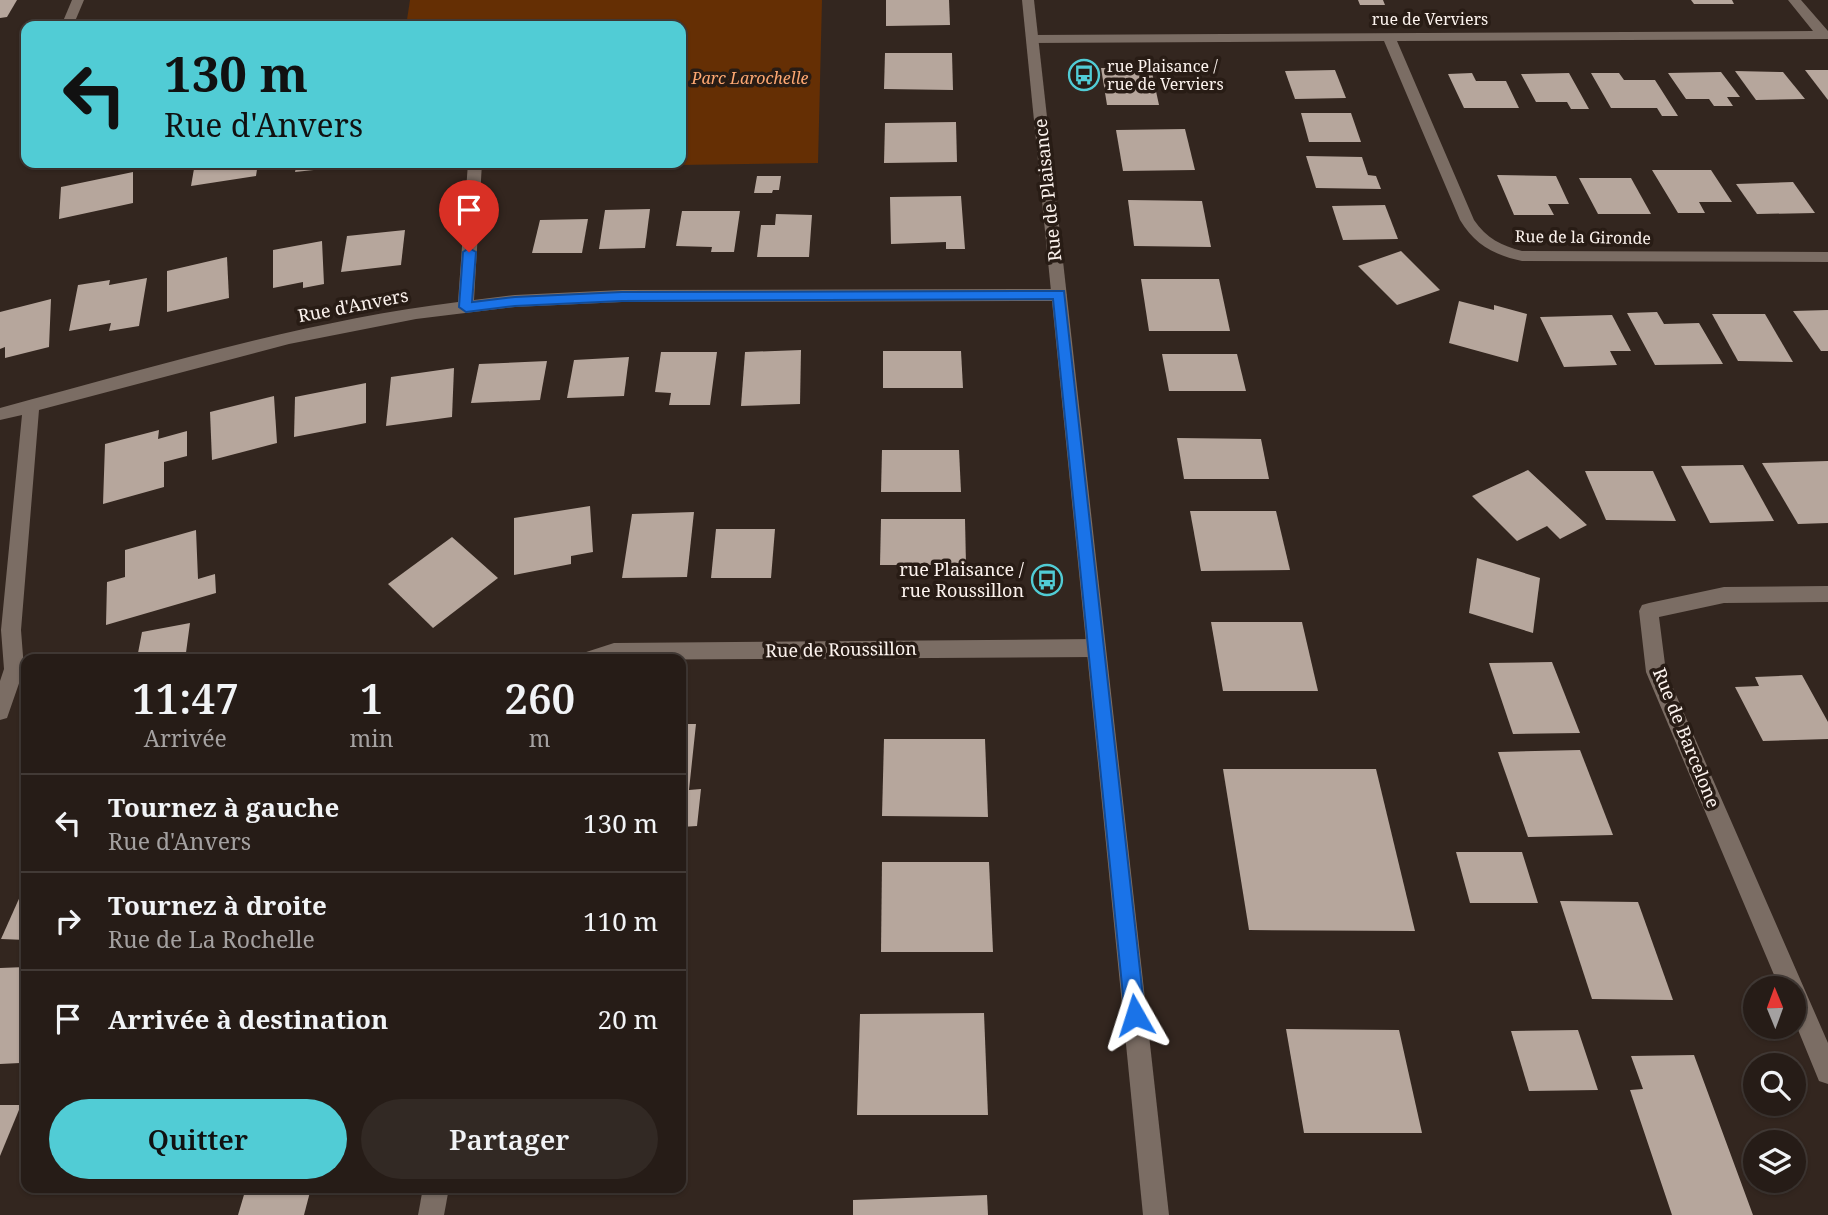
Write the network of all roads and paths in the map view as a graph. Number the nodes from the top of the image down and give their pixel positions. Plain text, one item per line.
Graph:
1 (78, 0) edge
2 (1028, 0) edge
3 (1794, 0) edge
4 (69, 21) edge
5 (1825, 35) edge
6 (1389, 37) junction
7 (1032, 39) junction
8 (475, 168) edge
9 (1828, 257) edge
10 (1059, 295) junction
11 (466, 307) junction
12 (31, 406) junction
13 (0, 414) edge
14 (1828, 594) edge
15 (1096, 648) junction
16 (607, 654) edge
17 (0, 711) edge
18 (1787, 976) edge
19 (1806, 1020) edge
20 (1828, 1072) edge
21 (435, 1193) edge
22 (431, 1215) edge
23 (1156, 1215) edge

1 - 4 street
2 - 7 street, Rue de Plaisance
3 - 5 street
5 - 6 street, rue de Verviers
6 - 7 street, rue de Verviers
6 - 9 street, Rue de la Gironde
7 - 10 street, Rue de Plaisance
8 - 11 street
10 - 11 street, Rue d'Anvers
10 - 15 street, Rue de Plaisance
11 - 12 street, Rue d'Anvers
12 - 13 street, Rue d'Anvers
12 - 17 street
14 - 18 street, Rue de Barcelone
15 - 16 street, Rue de Roussillon
15 - 23 street, Rue de Plaisance
19 - 20 street, Rue de Barcelone
21 - 22 street

